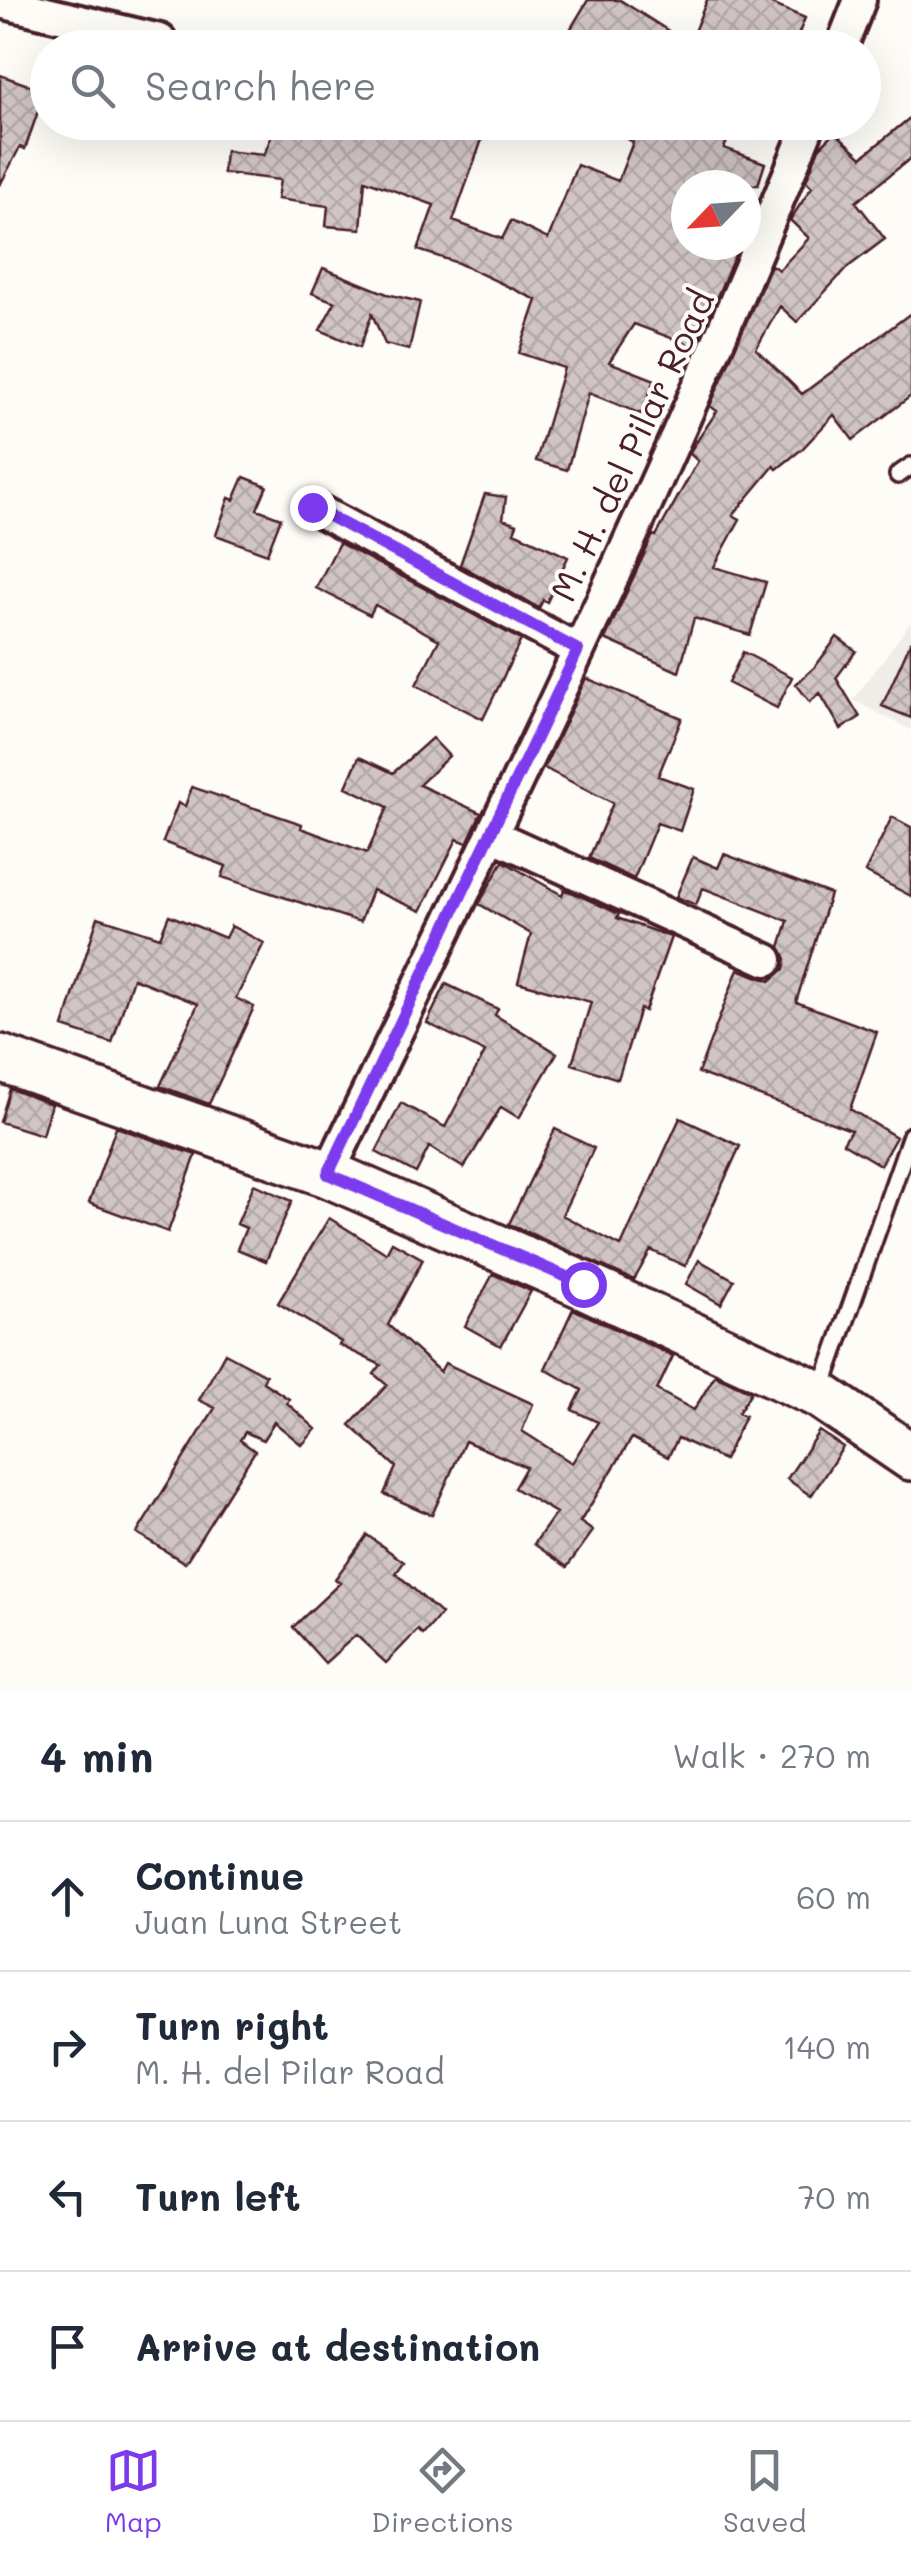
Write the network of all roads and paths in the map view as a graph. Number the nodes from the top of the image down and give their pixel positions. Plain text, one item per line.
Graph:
1 (860, 0) edge
2 (0, 2) edge
3 (118, 30) edge
4 (848, 30) edge
5 (803, 140) edge
6 (312, 507) dead end
7 (578, 650) junction
8 (492, 835) junction
9 (766, 960) dead end
10 (0, 1058) edge
11 (911, 1135) edge
12 (328, 1174) junction
13 (820, 1395) junction
14 (911, 1457) edge

1 - 4 street
2 - 3 street
5 - 7 street, M. H. del Pilar Road
6 - 7 street
7 - 8 street, M. H. del Pilar Road
8 - 9 street
8 - 12 street, M. H. del Pilar Road
10 - 12 street
11 - 13 lane
12 - 13 street
13 - 14 street

